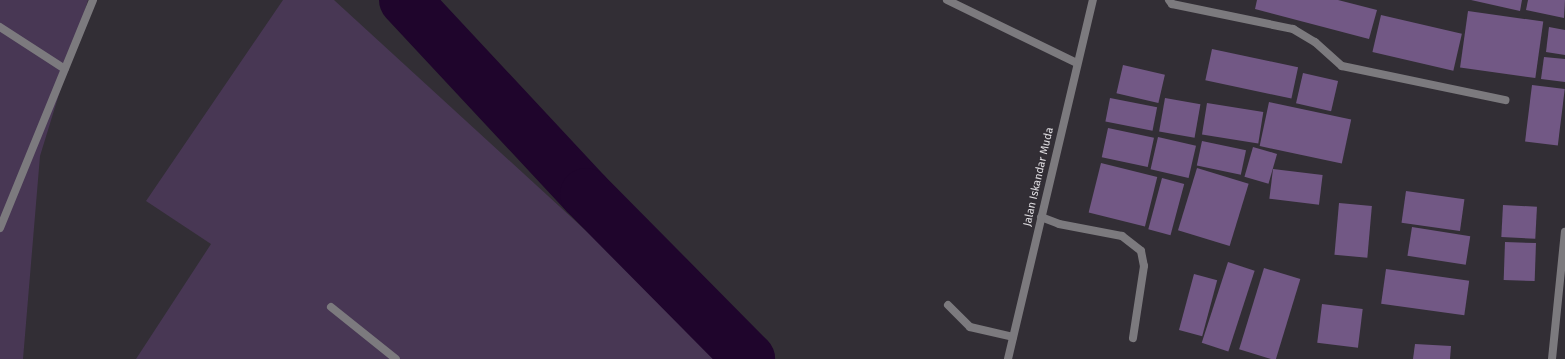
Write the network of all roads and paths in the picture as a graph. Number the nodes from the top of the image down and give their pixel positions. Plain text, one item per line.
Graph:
1 (92, 0) edge
2 (947, 0) edge
3 (1093, 0) edge
4 (1168, 0) edge
5 (0, 27) edge
6 (1076, 63) junction
7 (65, 70) junction
8 (1505, 100) dead end
9 (1041, 217) junction
10 (0, 228) edge
11 (1565, 232) edge
12 (948, 305) dead end
13 (330, 307) dead end
14 (1013, 337) junction
15 (1132, 338) dead end
16 (396, 359) edge
17 (1008, 359) edge
18 (1552, 359) edge

1 - 7 street
2 - 6 street
3 - 6 street, Jalan Iskandar Muda
4 - 8 street
5 - 7 street
6 - 9 street, Jalan Iskandar Muda
7 - 10 street
9 - 14 street, Jalan Iskandar Muda
9 - 15 street
11 - 18 street
12 - 14 street
13 - 16 street
14 - 17 street, Jalan Iskandar Muda

